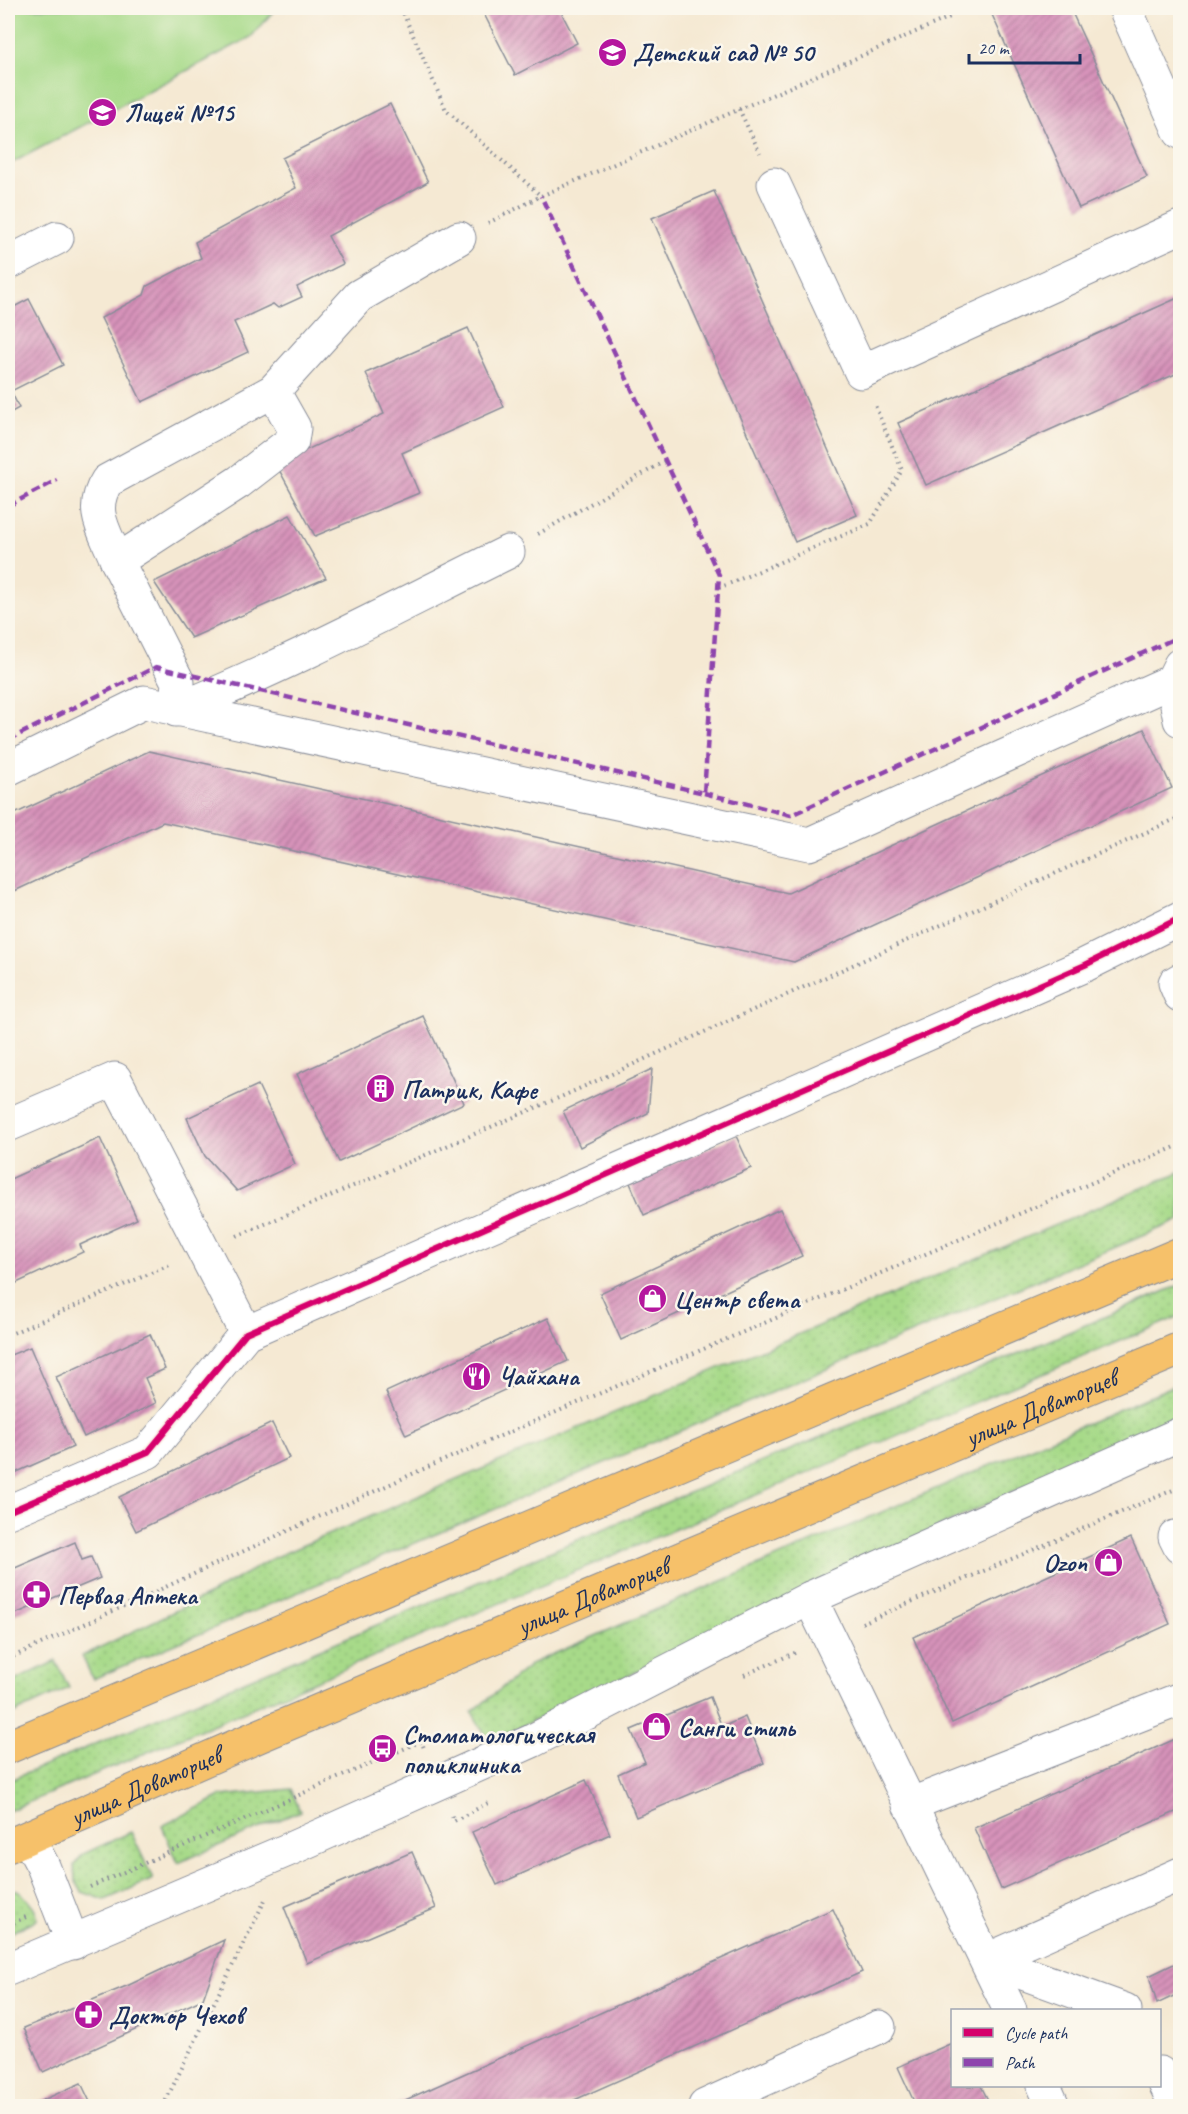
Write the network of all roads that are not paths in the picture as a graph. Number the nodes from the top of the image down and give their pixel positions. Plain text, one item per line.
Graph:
1 (1125, 8) edge
2 (1180, 132) edge
3 (774, 184) road end
4 (1180, 227) edge
5 (57, 238) dead end
6 (459, 238) road end
7 (8, 263) edge
8 (273, 391) junction
9 (508, 552) road end
10 (117, 561) junction
11 (1176, 673) edge
12 (176, 710) junction
13 (1180, 720) edge
14 (8, 769) edge
15 (1180, 918) edge
16 (1180, 981) edge
17 (1180, 995) edge
18 (8, 1125) edge
19 (1180, 1254) edge
20 (246, 1333) junction
21 (1180, 1349) edge
22 (1180, 1434) edge
23 (8, 1512) edge
24 (810, 1598) junction
25 (1180, 1699) edge
26 (8, 1747) edge
27 (909, 1805) junction
28 (18, 1842) edge
29 (1180, 1874) edge
30 (73, 1942) junction
31 (987, 1960) junction
32 (8, 1969) edge
33 (1010, 2009) edge
34 (1122, 2009) edge
35 (879, 2027) dead end
36 (1161, 2075) edge
37 (1045, 2087) edge
38 (705, 2106) edge
39 (1053, 2106) edge
40 (1176, 2106) edge

1 - 2 street
3 - 4 street
5 - 7 street
6 - 8 street
8 - 10 street
8 - 10 street
9 - 12 street
10 - 12 street
11 - 12 street
11 - 13 street
12 - 14 street
15 - 20 street
16 - 17 street
18 - 20 street
19 - 26 main road
20 - 23 street
21 - 28 main road, улица Доваторцев
22 - 24 street
24 - 27 street
24 - 30 street
25 - 27 street
27 - 31 street
28 - 30 street
29 - 31 street
30 - 32 street
31 - 33 street
31 - 34 street
35 - 38 street
36 - 40 street
37 - 39 street

